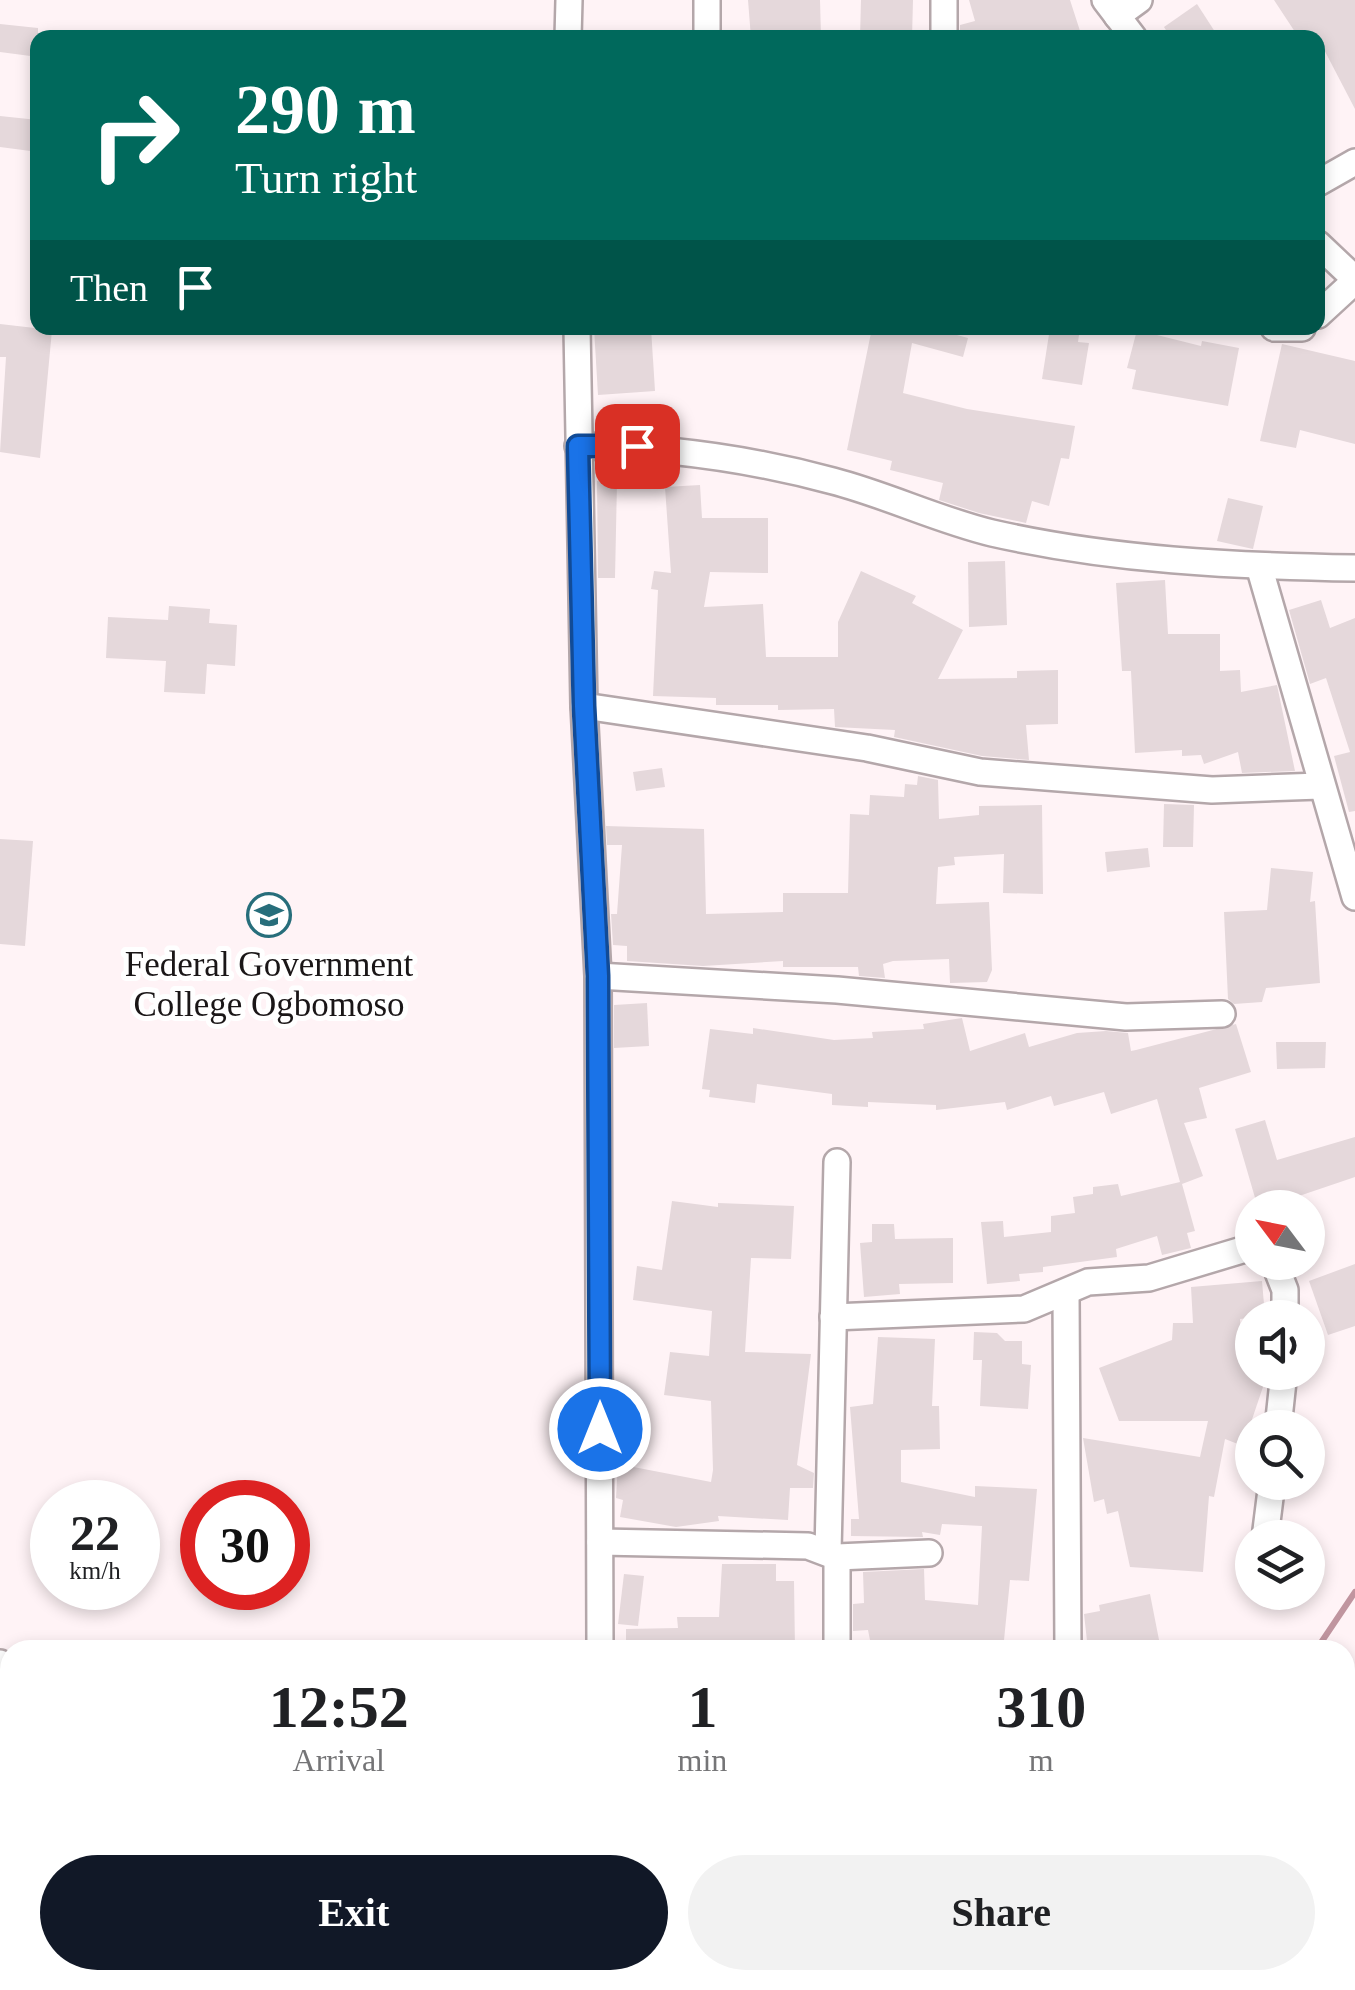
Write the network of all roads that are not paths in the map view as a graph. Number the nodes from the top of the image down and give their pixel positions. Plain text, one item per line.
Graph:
1 (569, 0) edge
2 (707, 0) edge
3 (944, 0) edge
4 (1140, 0) edge
5 (1111, 8) edge
6 (568, 30) edge
7 (707, 30) edge
8 (944, 30) edge
9 (1128, 30) edge
10 (1355, 162) edge
11 (1325, 179) edge
12 (1325, 251) edge
13 (1355, 280) edge
14 (1325, 308) edge
15 (577, 335) edge
16 (578, 446) junction
17 (1259, 566) junction
18 (1355, 568) edge
19 (584, 706) junction
20 (1320, 786) junction
21 (1355, 896) edge
22 (598, 976) junction
23 (1222, 1014) dead end
24 (837, 1162) dead end
25 (1235, 1251) edge
26 (1066, 1294) junction
27 (833, 1316) junction
28 (600, 1542) junction
29 (929, 1553) dead end
30 (832, 1555) junction
31 (600, 1640) edge
32 (836, 1640) edge
33 (1068, 1640) edge
34 (0, 1663) edge
35 (0, 1680) edge

1 - 6 street
2 - 7 street
3 - 8 street
4 - 5 street
5 - 9 street
10 - 11 street
12 - 13 street
13 - 14 street
15 - 16 street
16 - 17 street
16 - 19 street
17 - 18 street
17 - 20 street
19 - 20 street
19 - 22 street
20 - 21 street
22 - 23 street
22 - 28 street
24 - 27 street
25 - 26 street
26 - 27 street
26 - 33 street
27 - 30 street
28 - 30 street
28 - 31 street
29 - 30 street
30 - 32 street
34 - 35 street

